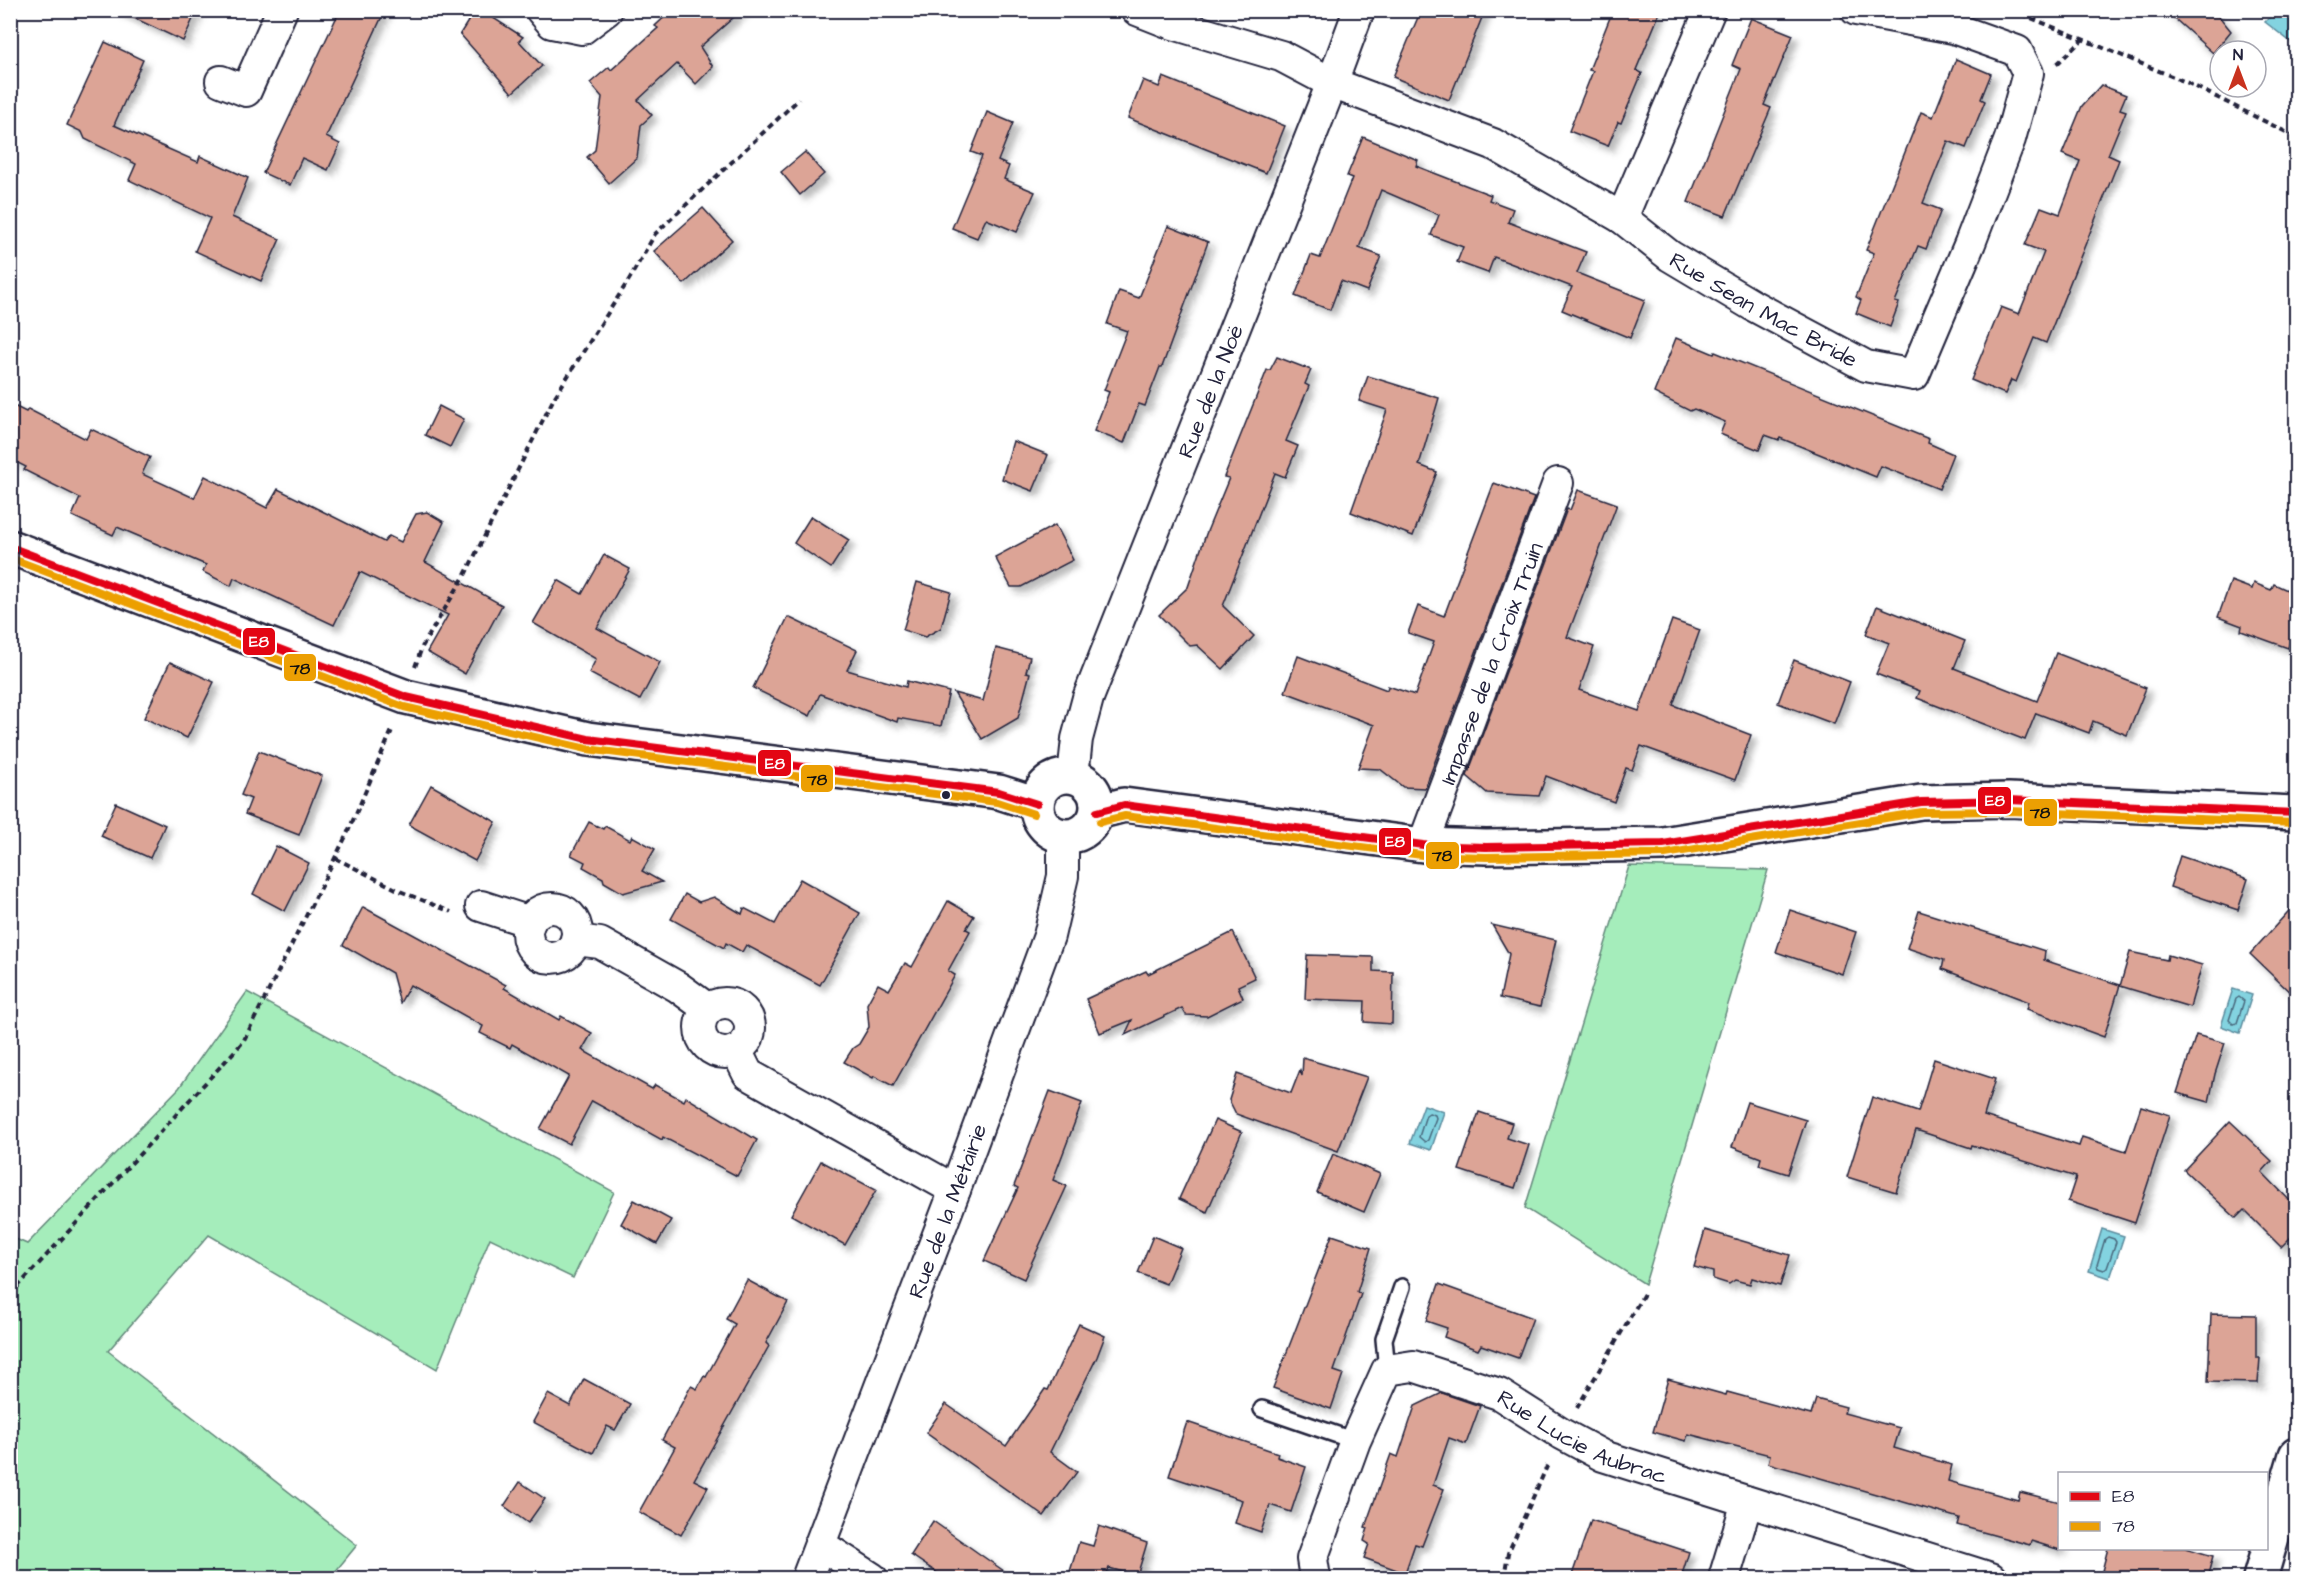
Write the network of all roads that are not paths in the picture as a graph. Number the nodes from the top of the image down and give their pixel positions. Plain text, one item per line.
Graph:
1 (282, 10) edge
2 (541, 10) edge
3 (607, 10) edge
4 (1137, 10) edge
5 (1359, 10) edge
6 (1710, 10) edge
7 (1856, 10) edge
8 (221, 81) dead end
9 (1332, 84) junction
10 (1622, 218) junction
11 (1558, 483) dead end
12 (10, 547) edge
13 (1073, 776) junction
14 (1037, 804) junction
15 (1097, 812) junction
16 (2296, 813) edge
17 (1063, 837) junction
18 (1423, 845) junction
19 (481, 906) road end
20 (955, 1190) junction
21 (1402, 1287) dead end
22 (1387, 1370) junction
23 (1262, 1409) dead end
24 (1355, 1441) junction
25 (2296, 1455) edge
26 (1747, 1502) junction
27 (821, 1545) junction
28 (807, 1578) edge
29 (872, 1578) edge
30 (1315, 1578) edge
31 (1724, 1578) edge
32 (1991, 1578) edge
33 (2260, 1578) edge

1 - 8 street
2 - 3 street
4 - 9 street, Rue Sean Mac Bride
5 - 9 street, Rue de la Noë
6 - 10 street
7 - 10 street, Rue Sean Mac Bride
9 - 10 street, Rue Sean Mac Bride
9 - 13 street, Rue de la Noë
11 - 18 street, Impasse de la Croix Truin
12 - 14 main road
13 - 14 main road
13 - 15 main road
14 - 17 main road
15 - 17 main road
15 - 18 main road
16 - 18 main road
17 - 20 street, Rue de la Métairie
19 - 20 street
20 - 27 street, Rue de la Métairie
21 - 22 lane
22 - 24 street
22 - 26 street, Rue Lucie Aubrac
23 - 24 lane
24 - 30 street
25 - 33 main road
26 - 31 street
26 - 32 street, Rue Lucie Aubrac
27 - 28 street, Rue de la Métairie
27 - 29 street

